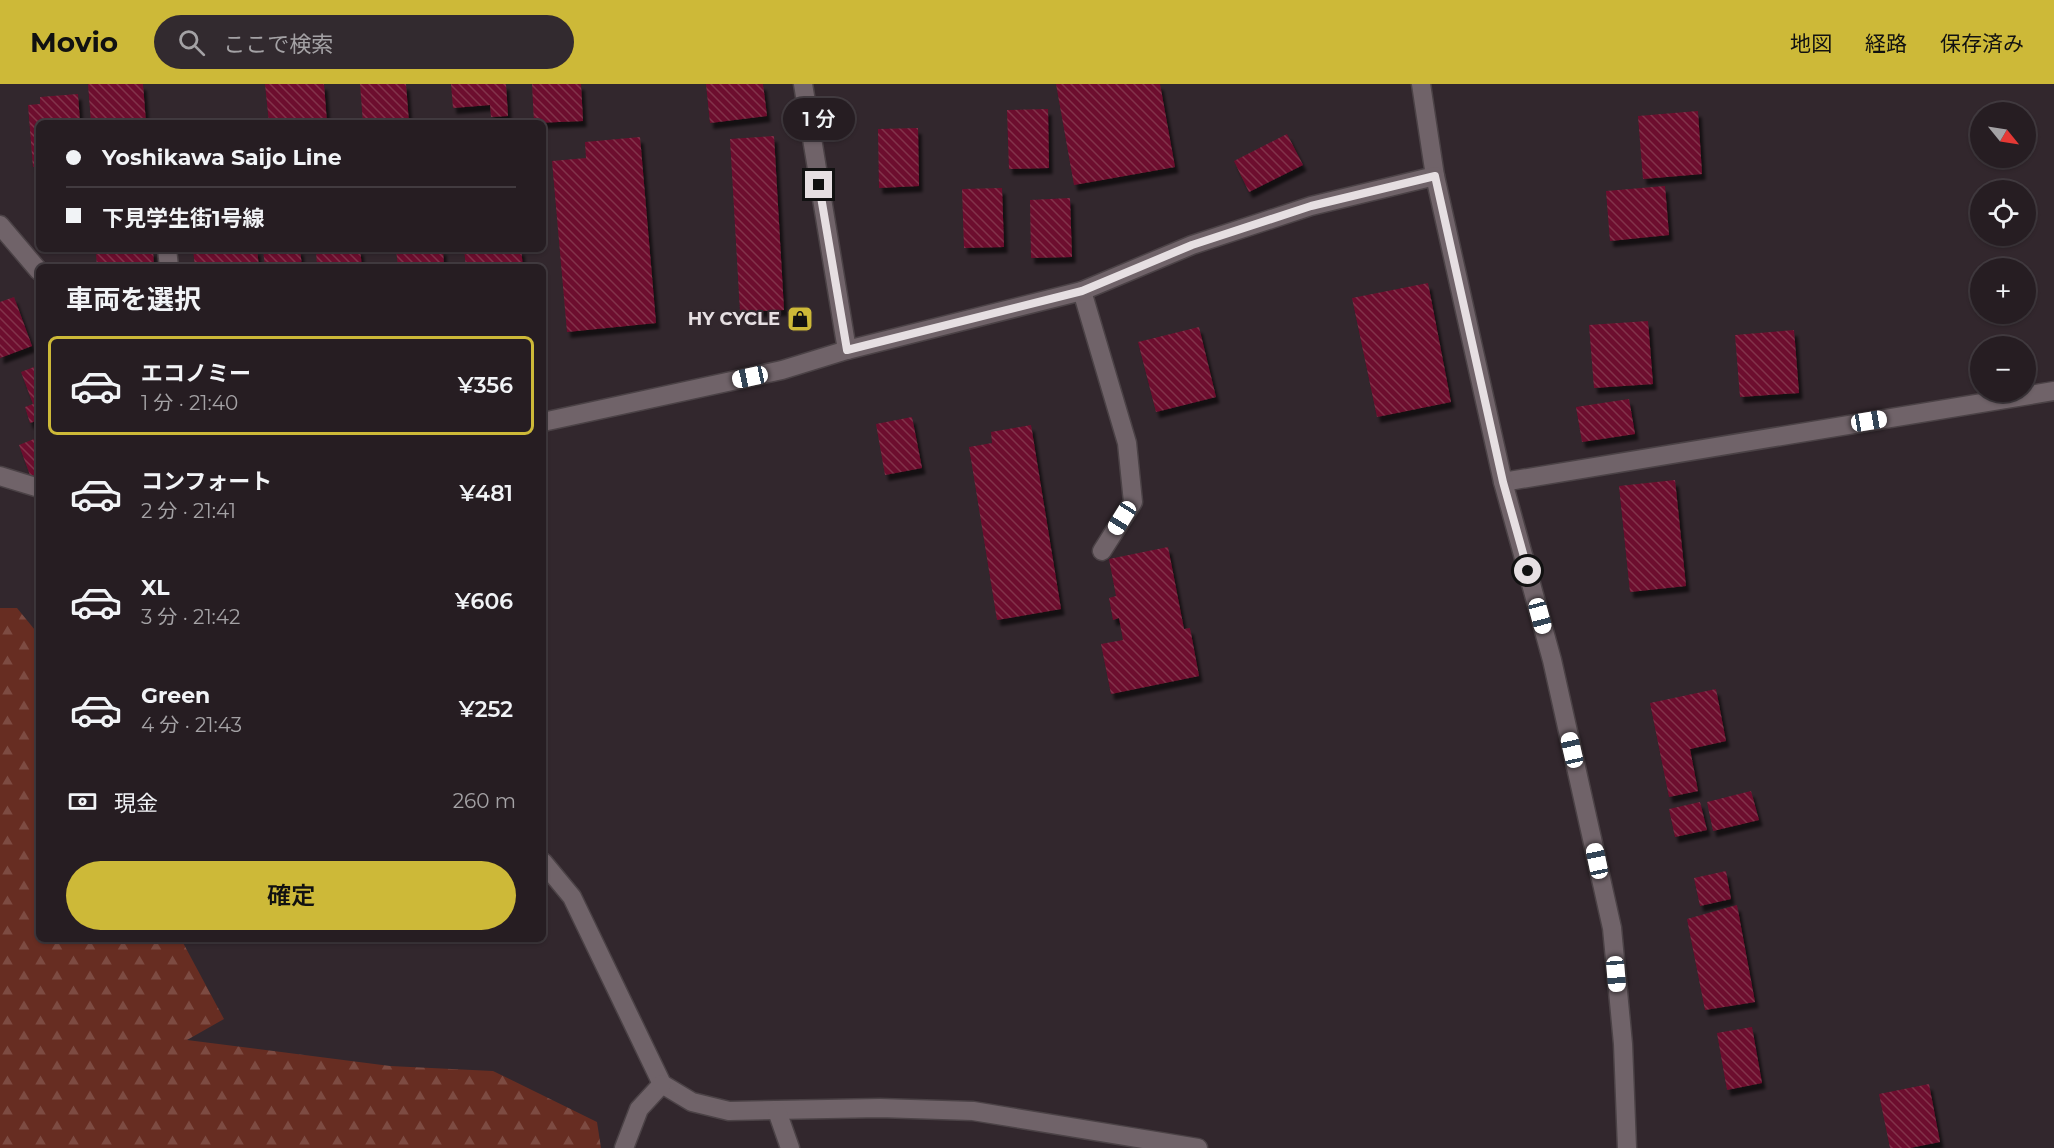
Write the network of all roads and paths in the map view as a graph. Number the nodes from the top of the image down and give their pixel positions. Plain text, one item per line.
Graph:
1 (803, 84) edge
2 (1421, 84) edge
3 (1435, 176) junction
4 (0, 225) edge
5 (36, 267) edge
6 (1082, 291) junction
7 (847, 350) junction
8 (2054, 391) edge
9 (546, 421) edge
10 (0, 476) edge
11 (1503, 482) junction
12 (36, 487) edge
13 (1102, 551) dead end
14 (546, 866) edge
15 (662, 1084) junction
16 (777, 1111) junction
17 (624, 1148) edge
18 (790, 1148) edge
19 (1198, 1148) edge
20 (1627, 1148) edge

1 - 7 street
2 - 3 street
3 - 6 street
3 - 11 street
4 - 5 street
6 - 7 street
6 - 13 street
7 - 9 street
8 - 11 street
10 - 12 street
11 - 20 street
14 - 15 street
15 - 16 street
15 - 17 street
16 - 18 street
16 - 19 street

